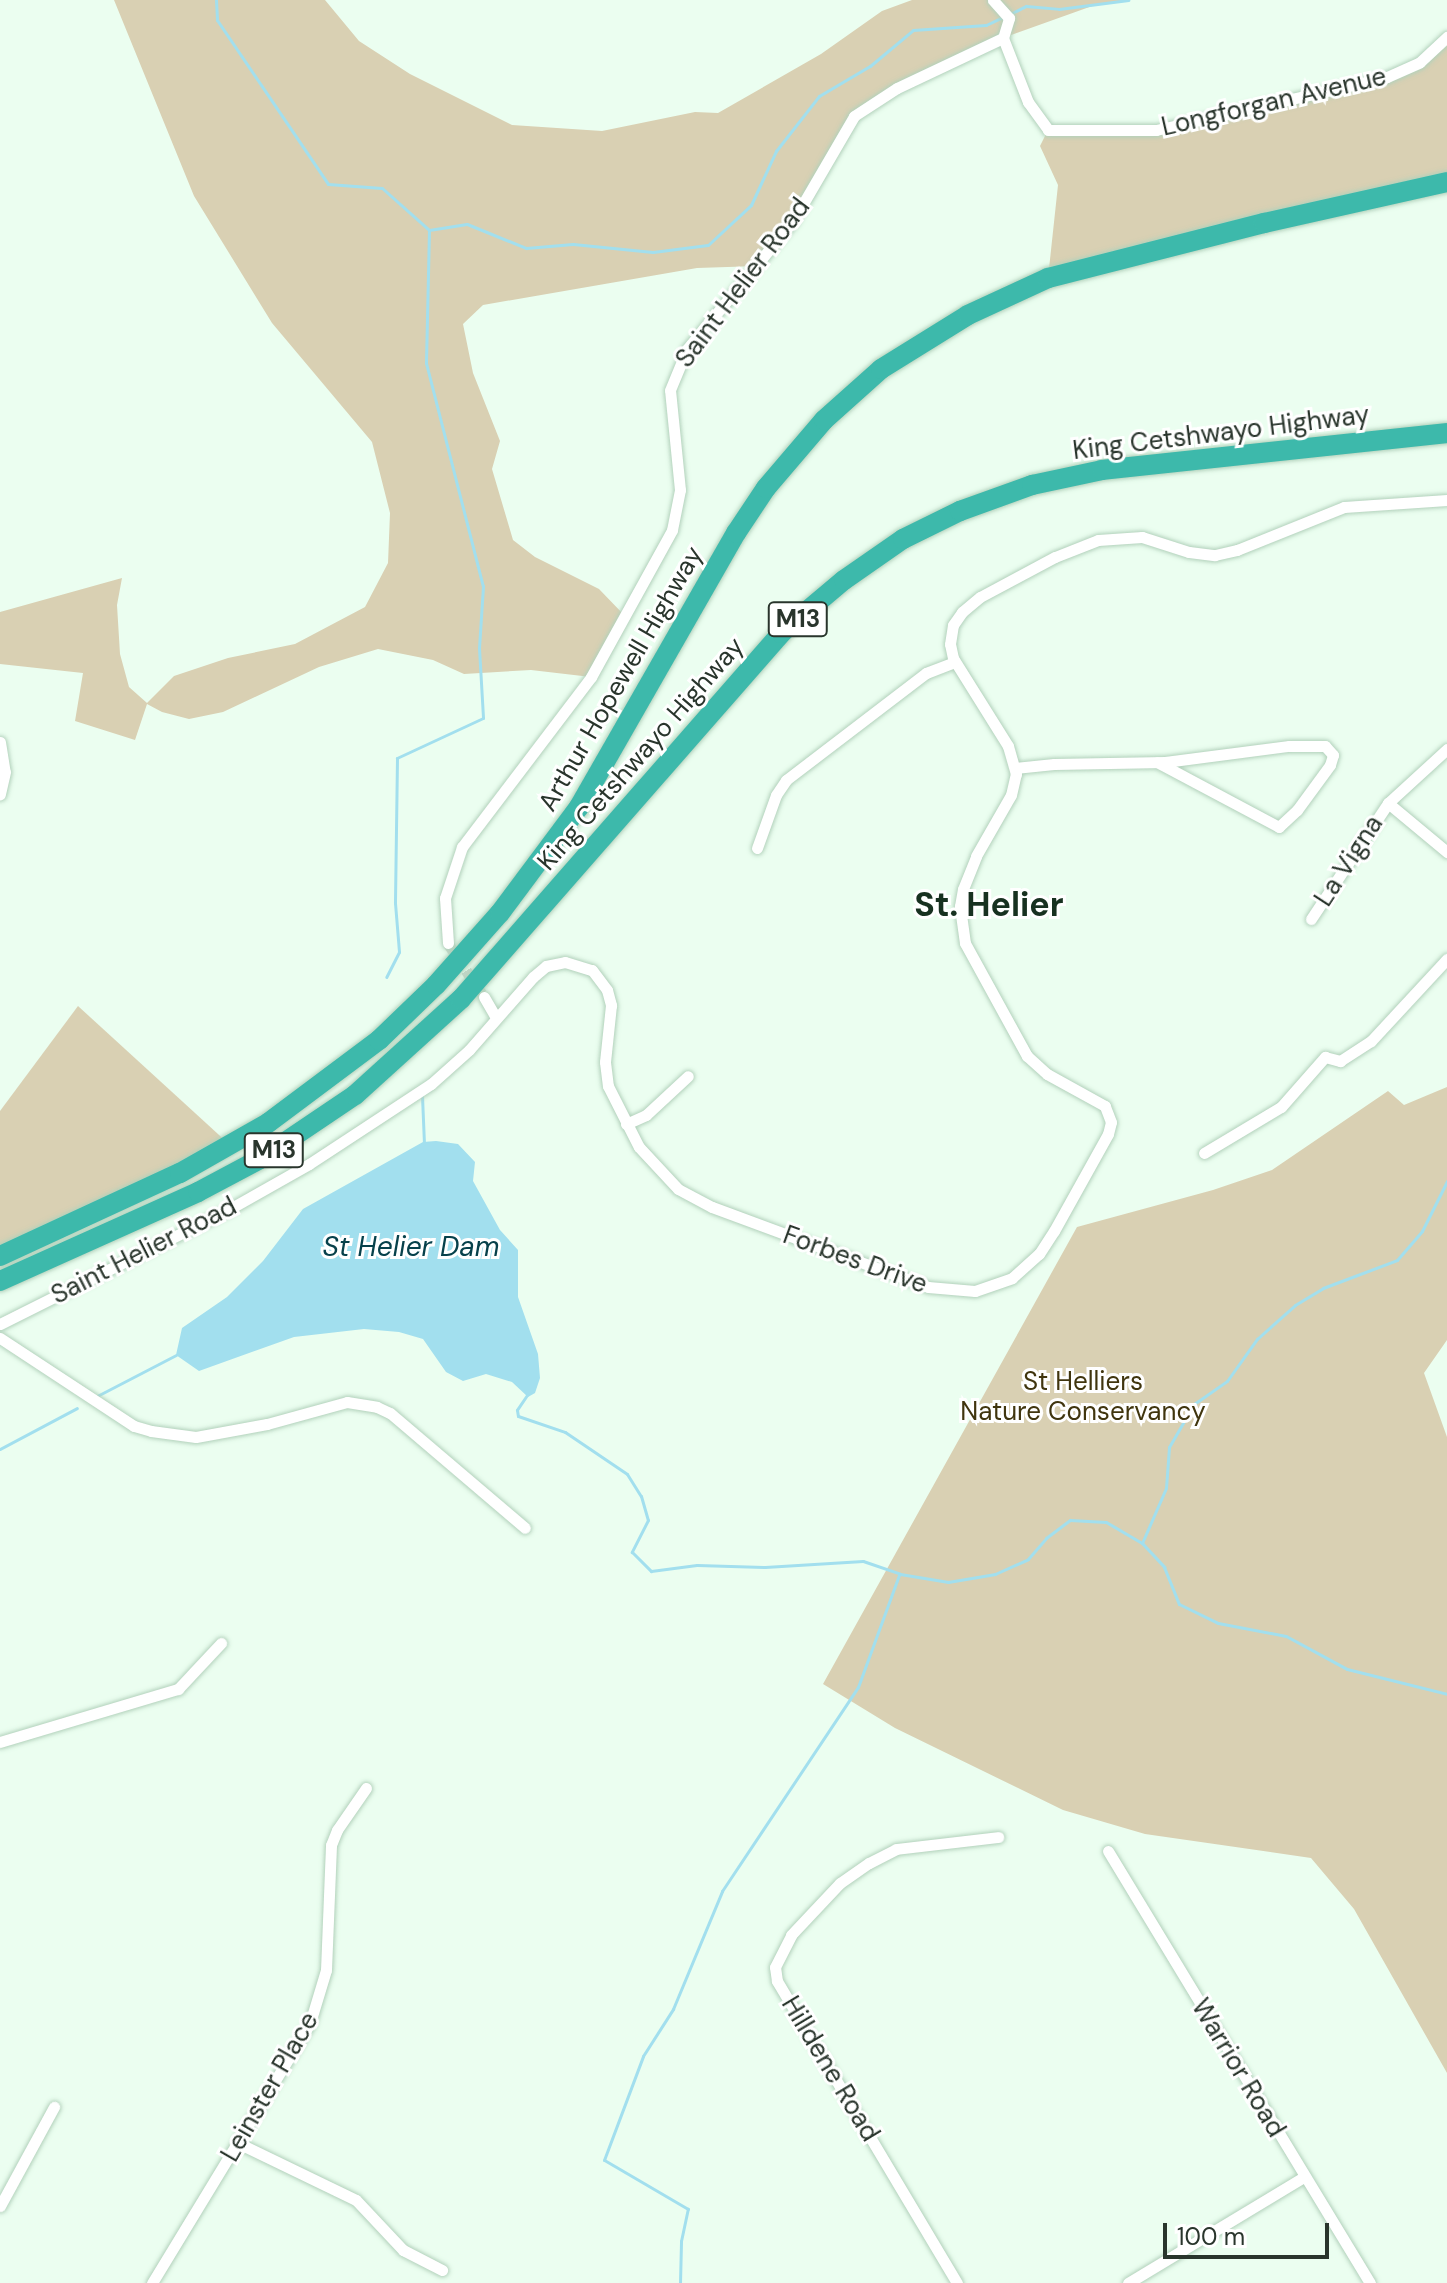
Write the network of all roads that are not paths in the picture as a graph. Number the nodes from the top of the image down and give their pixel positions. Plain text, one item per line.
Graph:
1 (996, 2) edge
2 (1447, 37) edge
3 (1003, 38) junction
4 (1447, 170) edge
5 (1447, 182) edge
6 (1342, 205) junction
7 (1447, 433) edge
8 (1447, 500) edge
9 (955, 662) junction
10 (0, 742) edge
11 (1447, 749) edge
12 (1157, 762) junction
13 (1015, 768) junction
14 (0, 794) edge
15 (1388, 803) junction
16 (757, 848) dead end
17 (549, 851) joint
18 (1447, 852) edge
19 (1311, 919) dead end
20 (448, 943) tunnel mouth
21 (1447, 959) edge
22 (484, 997) tunnel mouth
23 (496, 1018) junction
24 (688, 1076) dead end
25 (626, 1124) junction
26 (1204, 1153) dead end
27 (0, 1256) edge
28 (0, 1281) edge
29 (0, 1324) edge
30 (0, 1338) edge
31 (525, 1528) dead end
32 (221, 1643) dead end
33 (0, 1742) edge
34 (366, 1788) dead end
35 (998, 1837) dead end
36 (1108, 1851) dead end
37 (54, 2107) dead end
38 (238, 2143) junction
39 (1304, 2177) junction
40 (0, 2206) edge
41 (442, 2270) dead end
42 (152, 2283) edge
43 (957, 2283) edge
44 (1128, 2283) edge
45 (1370, 2283) edge

1 - 3 street
2 - 3 street, Longforgan Avenue
3 - 20 street, Saint Helier Road
4 - 6 highway
5 - 6 highway, M13
6 - 17 highway, Arthur Hopewell Highway / M13
7 - 28 highway, King Cetshwayo Highway / M13
8 - 9 street
9 - 13 street
9 - 16 street
10 - 14 street
11 - 15 street, La Vigna
12 - 12 street
12 - 13 street
13 - 25 street, Forbes Drive
15 - 18 street, La Vigna
15 - 19 street, La Vigna
17 - 27 highway, King Cetshwayo Highway / M13
21 - 26 street
22 - 23 street
23 - 25 street, Forbes Drive
23 - 29 street, Saint Helier Road
24 - 25 street
30 - 31 street
32 - 33 street
34 - 38 street, Leinster Place
35 - 43 street, Hilldene Road
36 - 39 street, Warrior Road
37 - 40 street
38 - 41 street
38 - 42 street, Leinster Place
39 - 44 street
39 - 45 street, Warrior Road

